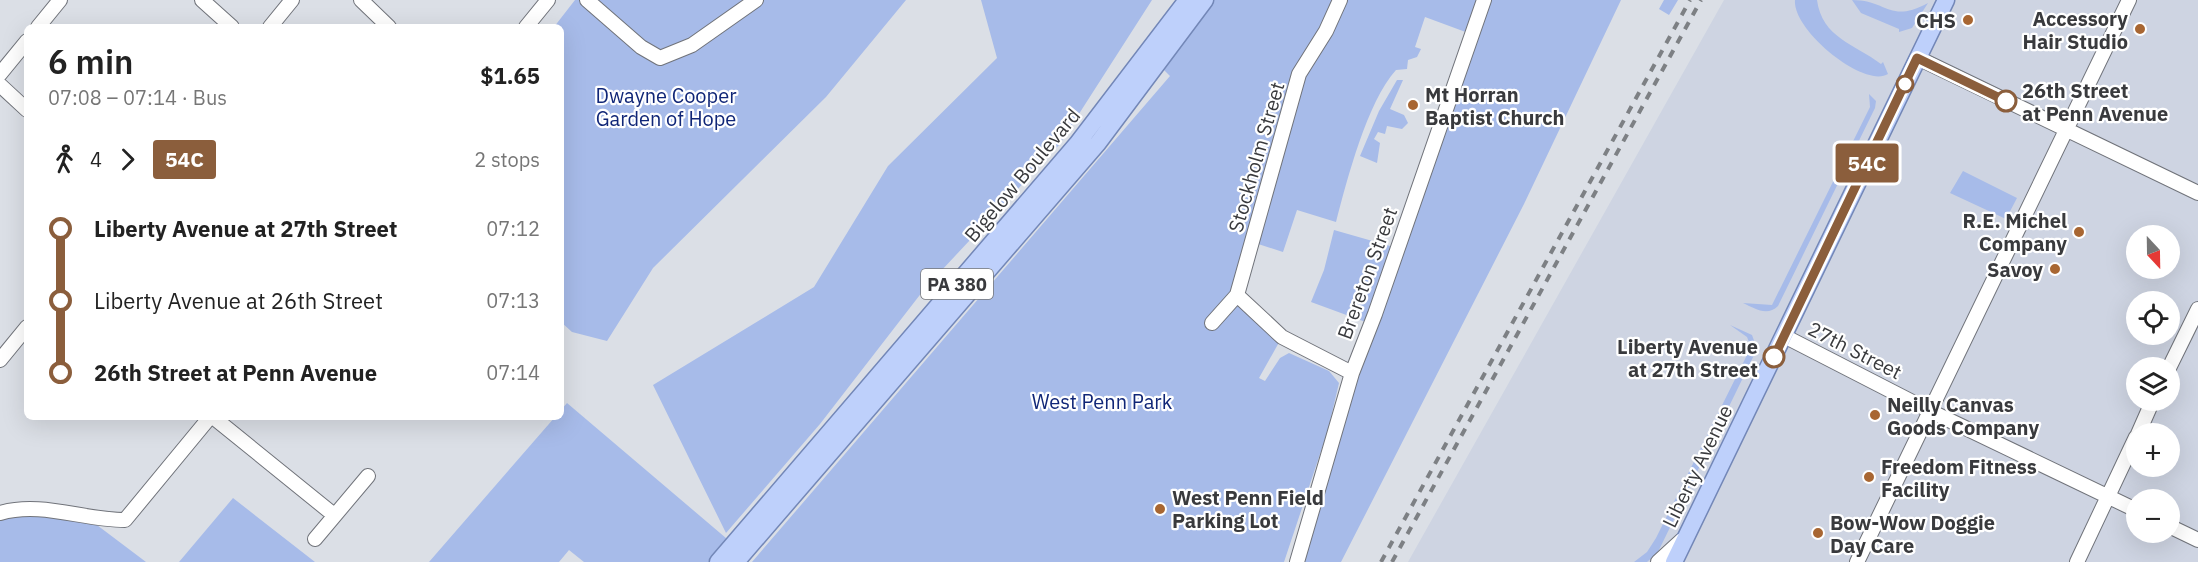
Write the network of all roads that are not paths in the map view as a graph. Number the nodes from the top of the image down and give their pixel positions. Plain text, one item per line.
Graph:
1 (60, 0) edge
2 (202, 0) edge
3 (292, 0) edge
4 (361, 0) edge
5 (548, 0) edge
6 (587, 0) edge
7 (756, 0) edge
8 (1187, 0) edge
9 (1205, 0) edge
10 (1340, 0) edge
11 (1484, 0) edge
12 (1946, 0) edge
13 (2129, 0) edge
14 (40, 24) edge
15 (229, 24) edge
16 (272, 24) edge
17 (386, 24) edge
18 (528, 24) edge
19 (24, 46) edge
20 (1917, 58) junction
21 (1, 85) edge
22 (24, 107) edge
23 (2066, 129) junction
24 (2198, 193) edge
25 (1237, 295) junction
26 (2198, 309) edge
27 (1212, 323) dead end
28 (24, 331) edge
29 (1784, 336) junction
30 (2174, 357) edge
31 (0, 360) edge
32 (1352, 373) junction
33 (1930, 411) junction
34 (209, 420) edge
35 (216, 420) edge
36 (2126, 458) edge
37 (368, 476) dead end
38 (2108, 496) junction
39 (2126, 505) edge
40 (0, 513) edge
41 (334, 515) junction
42 (2180, 531) edge
43 (315, 539) dead end
44 (1684, 539) junction
45 (2198, 540) edge
46 (718, 562) edge
47 (736, 562) edge
48 (1297, 562) edge
49 (1658, 562) edge
50 (1674, 562) edge
51 (1857, 562) edge
52 (2077, 562) edge

1 - 14 street
2 - 15 street
3 - 16 street
4 - 17 street
5 - 18 street
6 - 7 street
8 - 46 main road, Bigelow Boulevard / PA 380
9 - 47 main road, Bigelow Boulevard / PA 380
10 - 25 street, Stockholm Street
11 - 32 street, Brereton Street
12 - 20 main road, Liberty Avenue
13 - 23 street
19 - 21 street
20 - 23 street
20 - 29 main road, Liberty Avenue
21 - 22 street
23 - 24 street
23 - 33 street
25 - 27 street, Stockholm Street
25 - 32 street
26 - 30 street
28 - 31 street
29 - 33 street, 27th Street
29 - 44 main road, Liberty Avenue
32 - 48 street, Brereton Street
33 - 38 street, 27th Street
33 - 51 street
34 - 40 street
35 - 41 street
36 - 38 street
37 - 41 street
38 - 39 street, 27th Street
38 - 52 street
41 - 43 street
42 - 45 street
44 - 49 street
44 - 50 main road, Liberty Avenue

